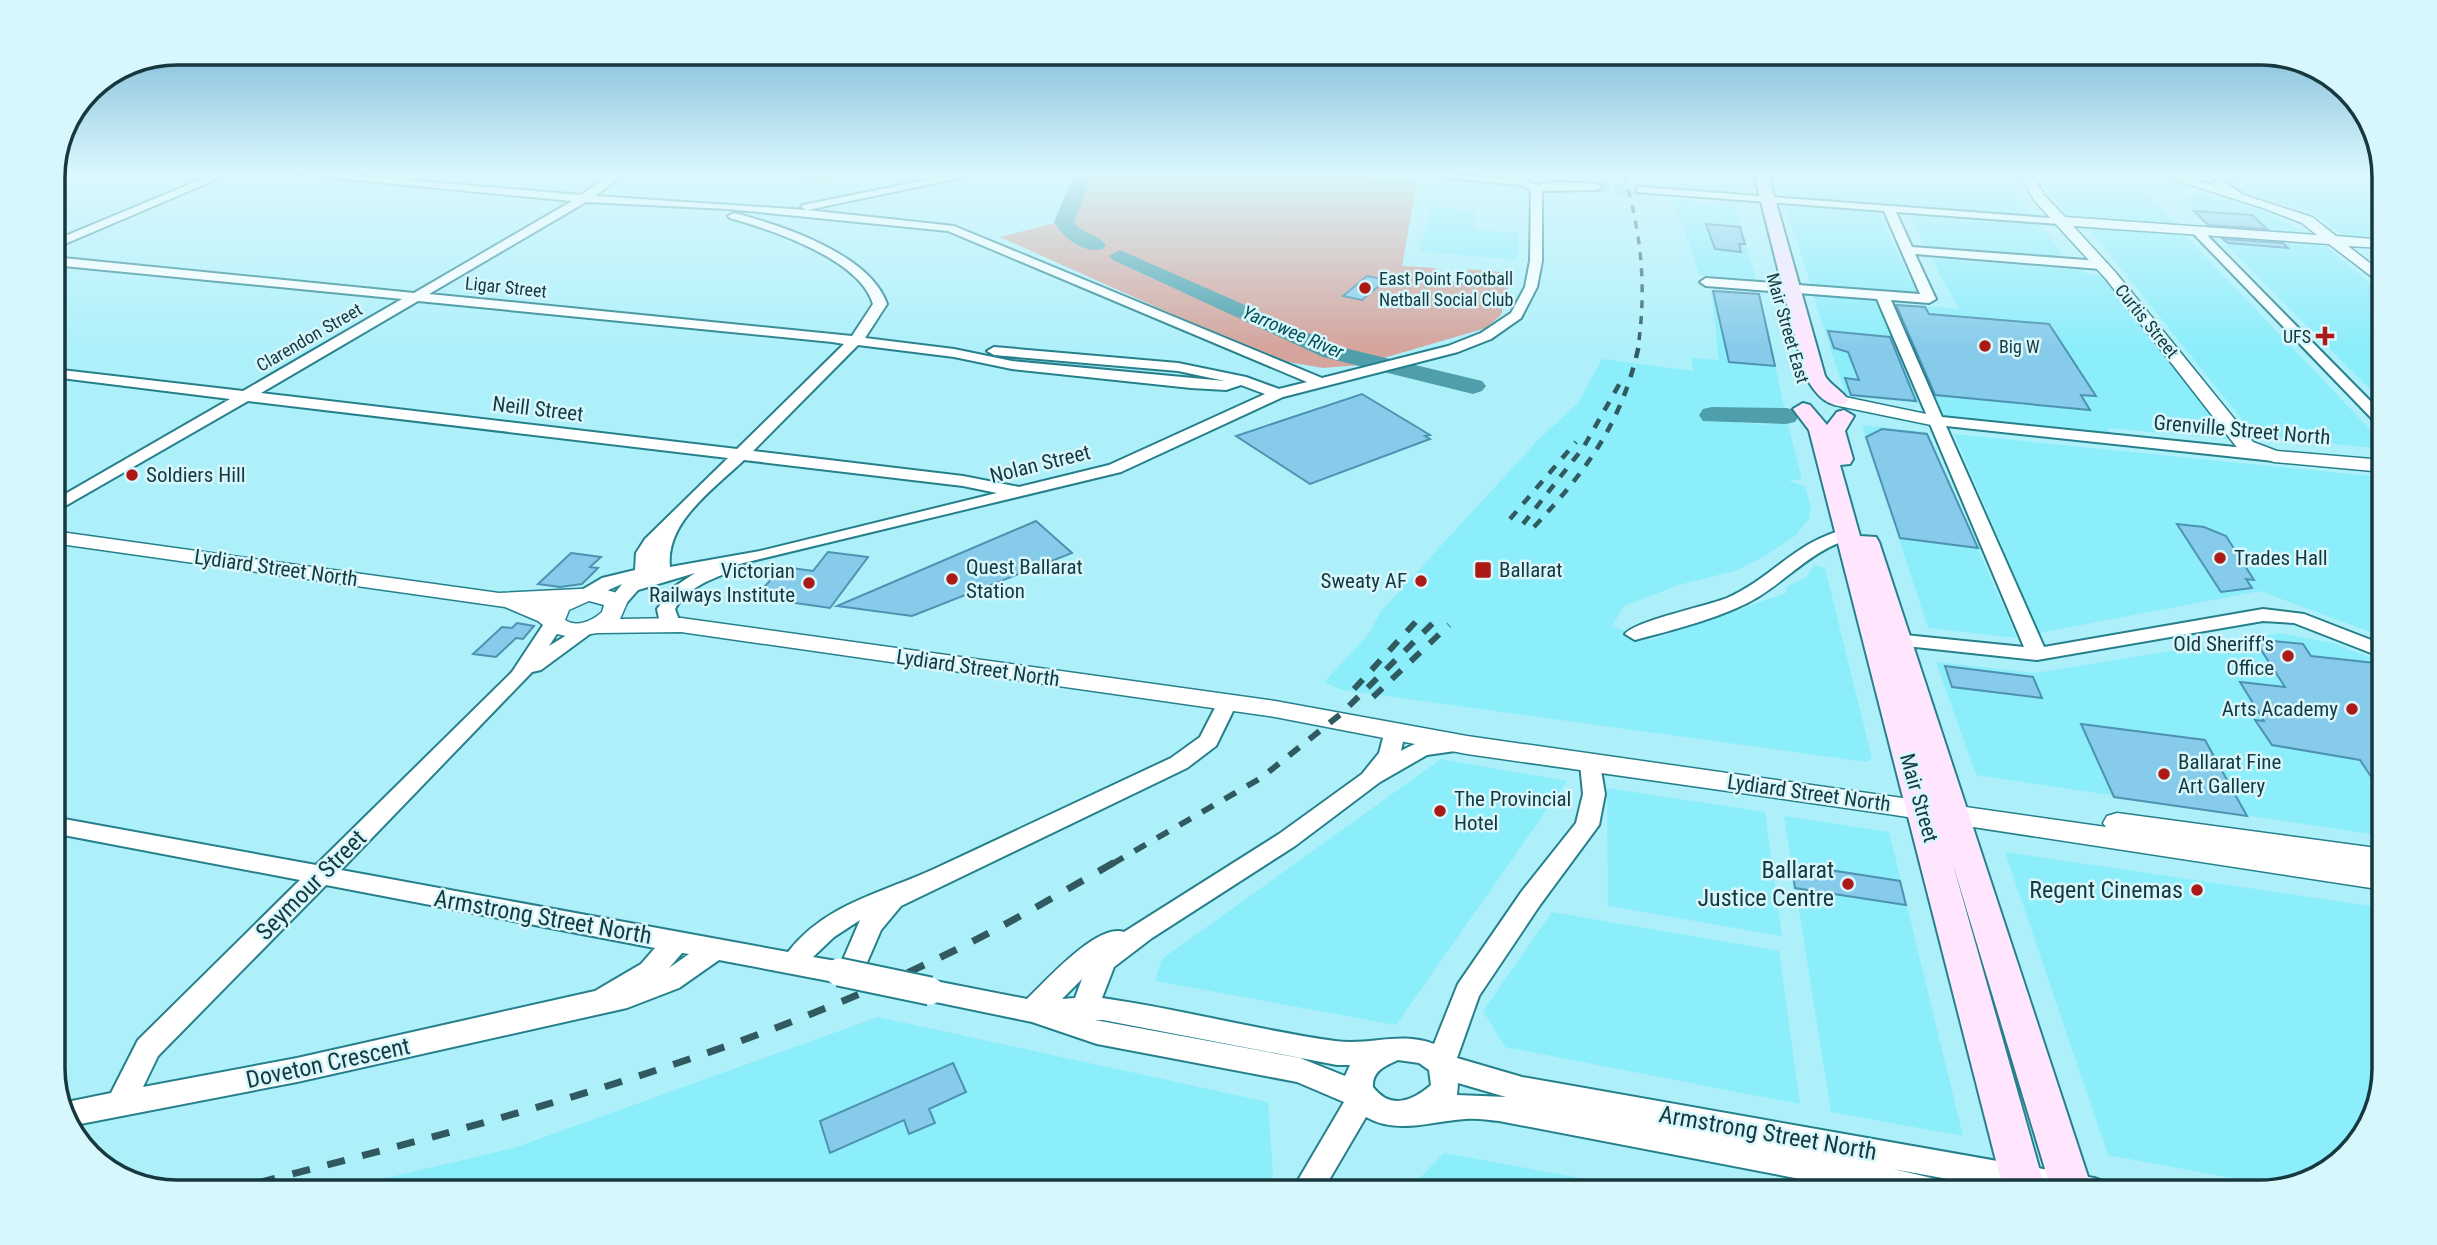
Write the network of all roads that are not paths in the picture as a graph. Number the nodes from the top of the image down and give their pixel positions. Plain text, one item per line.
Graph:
1 (84, 232) edge
2 (526, 232) edge
3 (777, 232) edge
4 (962, 232) edge
5 (1536, 232) edge
6 (1760, 232) edge
7 (1767, 232) edge
8 (1898, 232) edge
9 (2070, 232) edge
10 (2198, 232) edge
11 (2225, 232) edge
12 (2323, 232) edge
13 (65, 240) edge
14 (2336, 240) junction
15 (2372, 243) edge
16 (1905, 250) junction
17 (2095, 259) junction
18 (65, 262) edge
19 (2372, 271) edge
20 (1706, 282) dead end
21 (1785, 288) junction
22 (1882, 295) junction
23 (415, 297) junction
24 (855, 341) junction
25 (65, 374) edge
26 (1319, 382) junction
27 (1278, 394) junction
28 (247, 396) junction
29 (1801, 405) junction
30 (1842, 408) junction
31 (2372, 411) edge
32 (1928, 420) junction
33 (2097, 438) junction
34 (2246, 446) junction
35 (740, 455) junction
36 (2274, 456) junction
37 (2372, 465) edge
38 (1018, 493) junction
39 (65, 501) edge
40 (1848, 534) junction
41 (65, 539) edge
42 (760, 556) junction
43 (657, 574) junction
44 (578, 597) junction
45 (499, 600) junction
46 (616, 604) junction
47 (553, 622) junction
48 (675, 624) junction
49 (591, 627) junction
50 (1635, 634) dead end
51 (1885, 639) junction
52 (2372, 647) edge
53 (2036, 654) junction
54 (519, 677) junction
55 (1227, 703) junction
56 (1396, 726) junction
57 (1467, 745) junction
58 (1591, 755) junction
59 (1358, 787) junction
60 (1937, 805) junction
61 (65, 827) edge
62 (2372, 858) edge
63 (321, 875) junction
64 (2372, 877) edge
65 (908, 891) junction
66 (1143, 931) junction
67 (677, 942) junction
68 (714, 948) junction
69 (794, 963) junction
70 (847, 971) junction
71 (589, 1003) junction
72 (1032, 1011) junction
73 (1083, 1018) junction
74 (1377, 1054) junction
75 (1442, 1064) junction
76 (1361, 1098) junction
77 (120, 1104) junction
78 (74, 1112) edge
79 (1422, 1112) junction
80 (1830, 1157) junction
81 (1313, 1180) edge
82 (1901, 1180) edge
83 (1989, 1180) edge
84 (2022, 1180) edge
85 (2076, 1180) edge

1 - 13 street
2 - 23 street, Clarendon Street
3 - 24 street
4 - 26 street
5 - 26 street, Nolan Street
6 - 21 main road, Mair Street East
7 - 21 main road, Mair Street East
8 - 16 street
9 - 17 street, Curtis Street
10 - 31 street
11 - 14 street
12 - 14 street
14 - 15 street
14 - 19 street
16 - 17 street
16 - 22 street
17 - 34 street, Curtis Street
18 - 23 street, Ligar Street
20 - 21 street
21 - 22 street
21 - 29 main road, Mair Street East
21 - 30 main road, Mair Street East
22 - 32 street
23 - 24 street, Ligar Street
23 - 28 street, Clarendon Street
24 - 27 street, Ligar Street
24 - 35 street
25 - 28 street, Neill Street
26 - 27 street, Nolan Street
27 - 38 street, Nolan Street
28 - 35 street, Neill Street
28 - 39 street, Clarendon Street
29 - 30 main road
29 - 40 main road, Mair Street
30 - 32 street, Grenville Street North
30 - 51 main road, Mair Street
32 - 33 street, Grenville Street North
32 - 53 street
33 - 34 street, Grenville Street North
33 - 36 street, Grenville Street North
34 - 36 street
35 - 38 street, Neill Street
35 - 43 street
36 - 37 street, Grenville Street North
38 - 42 street, Nolan Street
40 - 50 street
40 - 51 main road, Mair Street
41 - 45 street, Lydiard Street North
42 - 43 street, Nolan Street
42 - 48 street, Nolan Street
43 - 44 street, Nolan Street
43 - 46 street, Nolan Street
44 - 45 street, Lydiard Street North
44 - 46 street, Lydiard Street North
44 - 47 street
45 - 47 street, Lydiard Street North
46 - 48 street, Lydiard Street North
46 - 49 street
47 - 49 street, Lydiard Street North
47 - 54 street, Seymour Street
48 - 49 street, Lydiard Street North
48 - 55 street, Lydiard Street North
49 - 54 street, Seymour Street
51 - 53 street
51 - 60 main road, Mair Street
52 - 53 street
54 - 63 street, Seymour Street
55 - 56 street, Lydiard Street North
55 - 65 street
56 - 57 street, Lydiard Street North
56 - 58 street, Lydiard Street North
56 - 59 street
57 - 58 street, Lydiard Street North
57 - 59 street
58 - 60 street, Lydiard Street North
58 - 75 street
59 - 66 street
60 - 62 street, Lydiard Street North
60 - 64 street, Lydiard Street North
60 - 84 main road, Mair Street
60 - 85 main road, Mair Street
61 - 63 street, Armstrong Street North
63 - 67 street, Armstrong Street North
63 - 77 street, Seymour Street
65 - 69 street
65 - 70 street
66 - 72 street
66 - 73 street
67 - 68 street, Armstrong Street North
67 - 71 street, Doveton Crescent
68 - 69 street, Armstrong Street North
68 - 71 street, Doveton Crescent
69 - 70 street, Armstrong Street North
70 - 72 street, Armstrong Street North, bridge
71 - 77 street, Doveton Crescent
72 - 73 street, Armstrong Street North
73 - 74 street, Armstrong Street North
73 - 76 street, Armstrong Street North
74 - 75 street
74 - 76 street
75 - 79 street
75 - 80 street, Armstrong Street North
76 - 79 street
76 - 81 street
77 - 78 street, Doveton Crescent
79 - 80 street, Armstrong Street North
80 - 82 street, Armstrong Street North
80 - 83 street, Armstrong Street North

